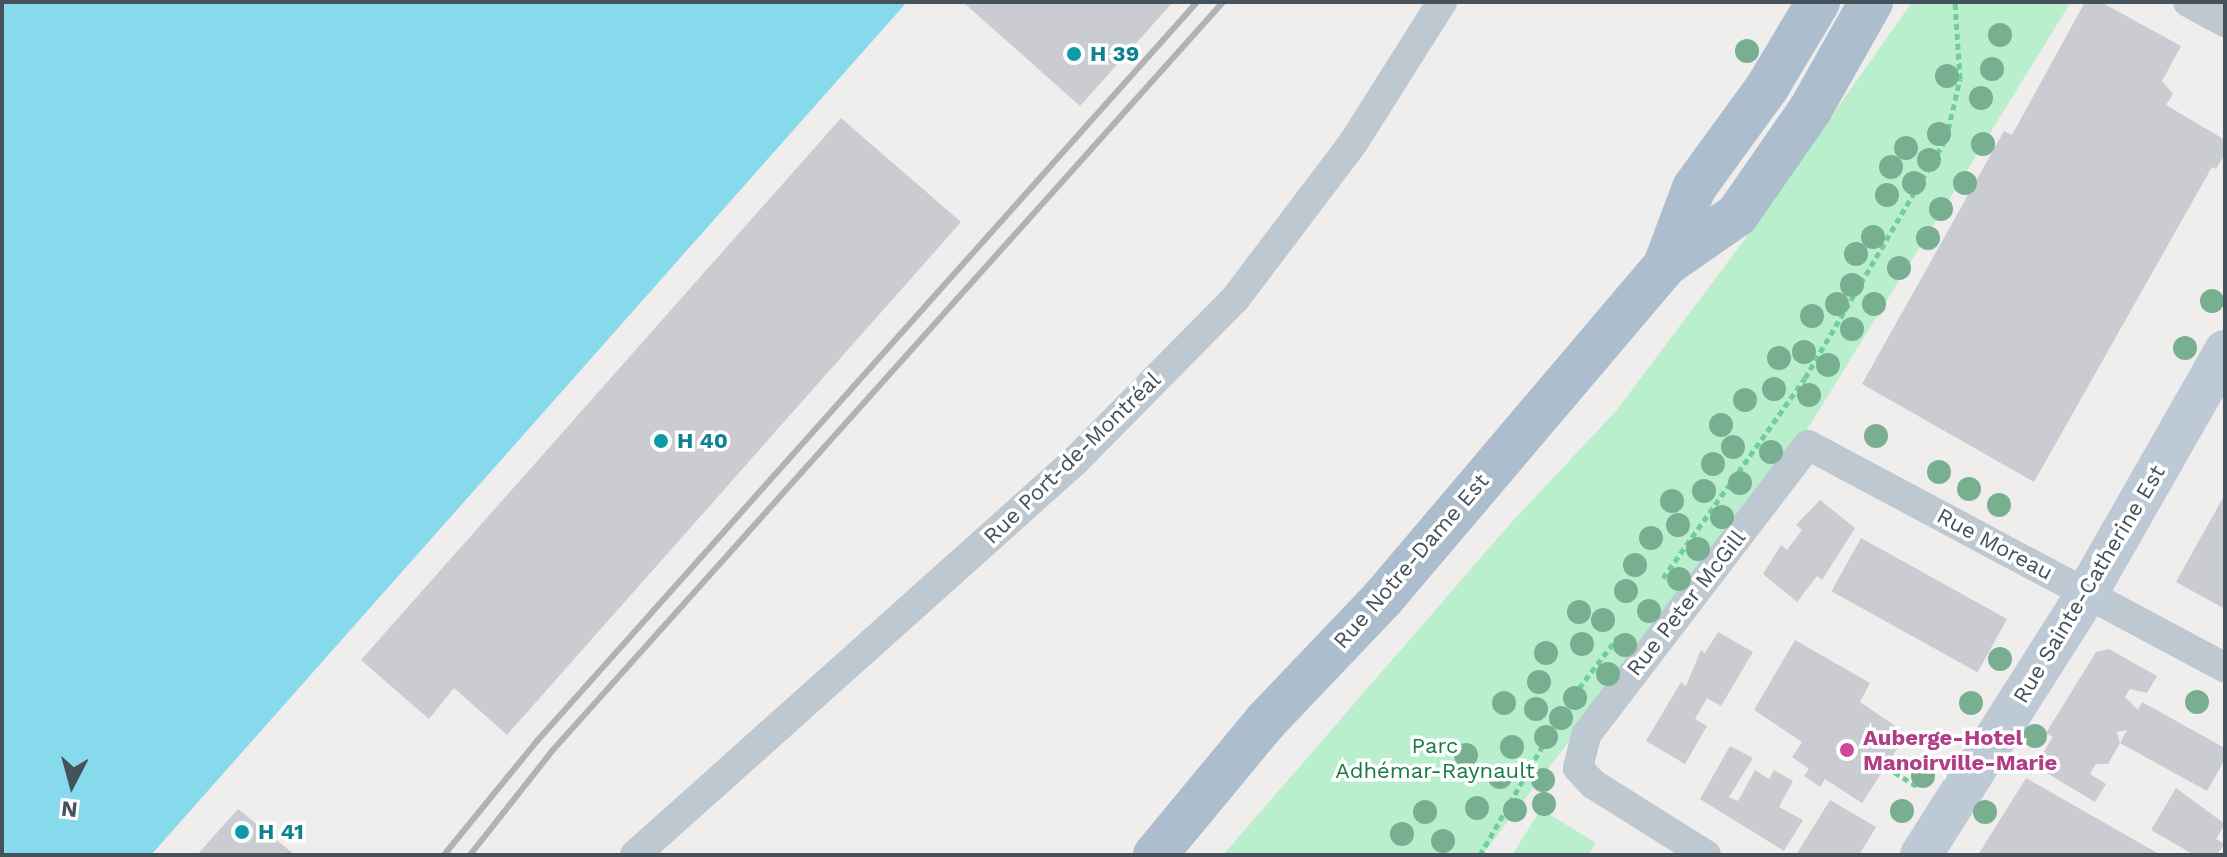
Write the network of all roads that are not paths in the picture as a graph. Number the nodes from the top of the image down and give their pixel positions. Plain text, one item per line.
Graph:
1 (1442, 2) edge
2 (1818, 2) edge
3 (1871, 2) edge
4 (2188, 2) edge
5 (2225, 22) edge
6 (1665, 265) junction
7 (2225, 351) edge
8 (1808, 445) joint
9 (2087, 593) junction
10 (2225, 668) edge
11 (635, 855) edge
12 (1155, 855) edge
13 (1706, 855) edge
14 (1921, 855) edge

1 - 11 street, Rue Port-de-Montréal
2 - 6 main road, Rue Notre-Dame Est
3 - 6 main road, Rue Notre-Dame Est
4 - 5 street
6 - 12 main road, Rue Notre-Dame Est
7 - 9 street, Rue Sainte-Catherine Est
8 - 9 street, Rue Moreau
8 - 13 street, Rue Peter McGill
9 - 10 street, Rue Moreau
9 - 14 street, Rue Sainte-Catherine Est

